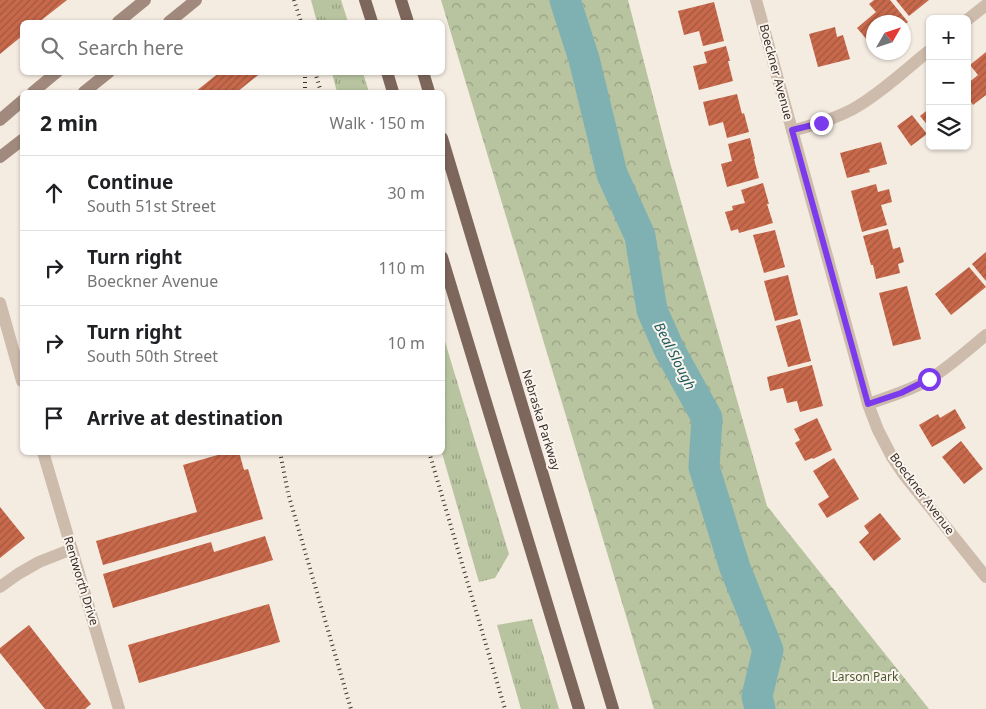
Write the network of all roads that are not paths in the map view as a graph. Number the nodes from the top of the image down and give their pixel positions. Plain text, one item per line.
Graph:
1 (145, 0) edge
2 (196, 0) edge
3 (365, 0) edge
4 (401, 0) edge
5 (756, 0) edge
6 (986, 5) edge
7 (971, 17) edge
8 (120, 20) edge
9 (171, 20) edge
10 (371, 20) edge
11 (407, 20) edge
12 (926, 53) edge
13 (53, 75) edge
14 (105, 75) edge
15 (388, 75) edge
16 (424, 75) edge
17 (35, 90) edge
18 (86, 90) edge
19 (392, 90) edge
20 (428, 90) edge
21 (20, 103) edge
22 (0, 120) edge
23 (792, 130) junction
24 (20, 142) edge
25 (445, 148) edge
26 (0, 157) edge
27 (445, 267) edge
28 (0, 304) edge
29 (986, 335) edge
30 (20, 374) edge
31 (868, 404) junction
32 (44, 455) edge
33 (72, 549) junction
34 (986, 577) edge
35 (0, 588) edge
36 (119, 709) edge
37 (579, 709) edge
38 (613, 709) edge

1 - 8 main road
2 - 9 main road
3 - 10 main road
4 - 11 main road
5 - 23 street, Boeckner Avenue
6 - 7 street
12 - 23 street
13 - 17 main road
14 - 18 main road
15 - 19 main road
16 - 20 main road
21 - 22 main road
23 - 31 street, Boeckner Avenue
24 - 26 main road
25 - 38 main road, Nebraska Parkway
27 - 37 main road
28 - 30 street
29 - 31 street
31 - 34 street, Boeckner Avenue
32 - 33 street, Rentworth Drive
33 - 35 street
33 - 36 street, Rentworth Drive

